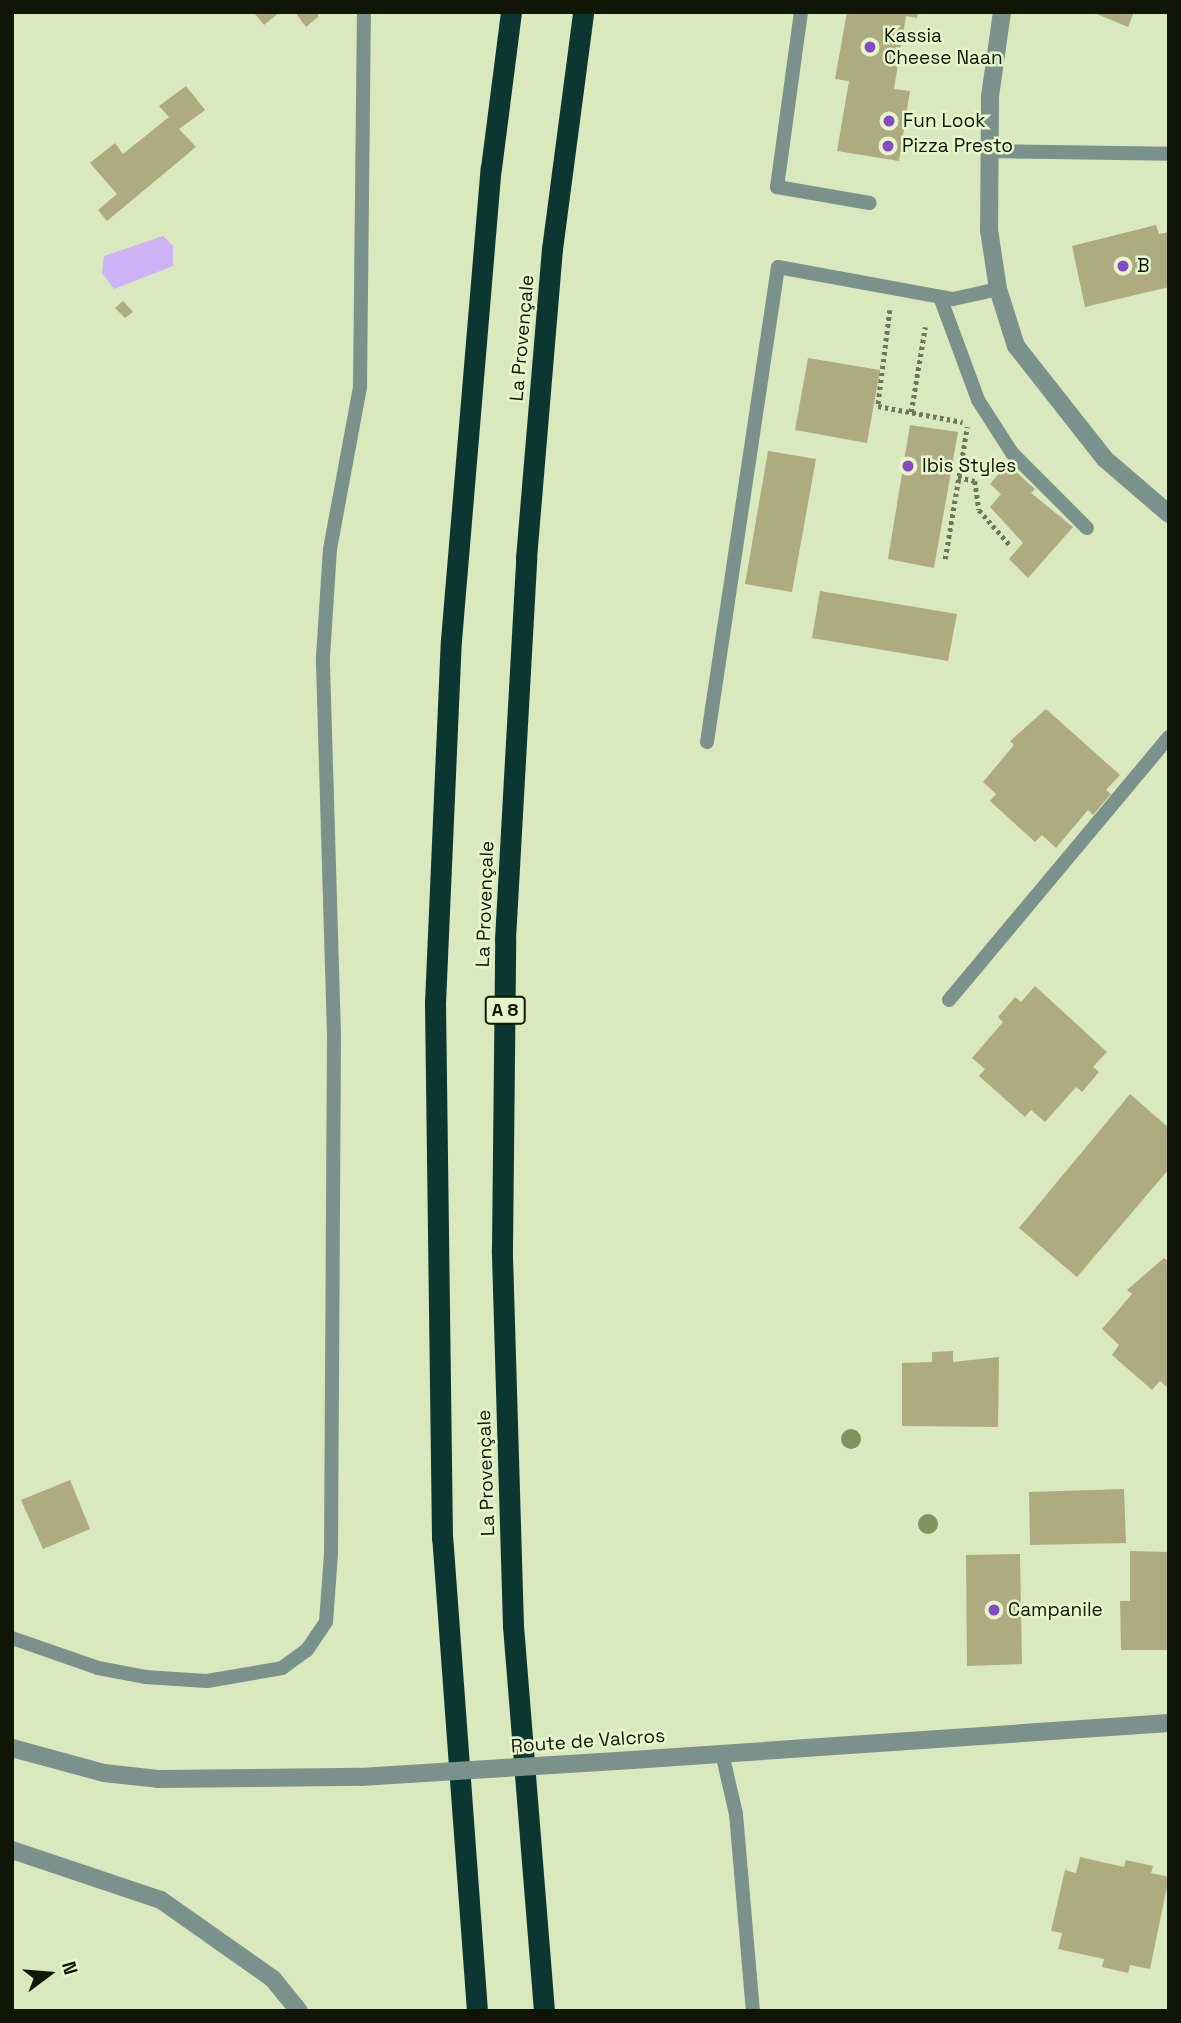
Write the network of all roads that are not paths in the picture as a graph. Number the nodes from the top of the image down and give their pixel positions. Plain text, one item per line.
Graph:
1 (364, 12) edge
2 (512, 12) edge
3 (583, 12) edge
4 (801, 12) edge
5 (1002, 12) edge
6 (988, 151) junction
7 (1169, 154) edge
8 (870, 203) dead end
9 (998, 289) junction
10 (935, 296) junction
11 (1169, 514) edge
12 (1087, 528) dead end
13 (1169, 737) edge
14 (707, 742) dead end
15 (949, 1000) dead end
16 (12, 1638) edge
17 (1169, 1723) edge
18 (12, 1748) edge
19 (722, 1753) junction
20 (12, 1850) edge
21 (299, 2011) edge
22 (477, 2011) edge
23 (544, 2011) edge
24 (752, 2011) edge

1 - 16 lane
2 - 22 highway
3 - 23 highway, La Provençale / A 8
4 - 8 lane
5 - 6 street
6 - 7 lane
6 - 9 street
9 - 10 lane
9 - 11 street
10 - 12 lane
10 - 14 lane
13 - 15 lane
17 - 19 street, Route de Valcros
18 - 19 street, Route de Valcros, bridge
19 - 24 lane
20 - 21 street

